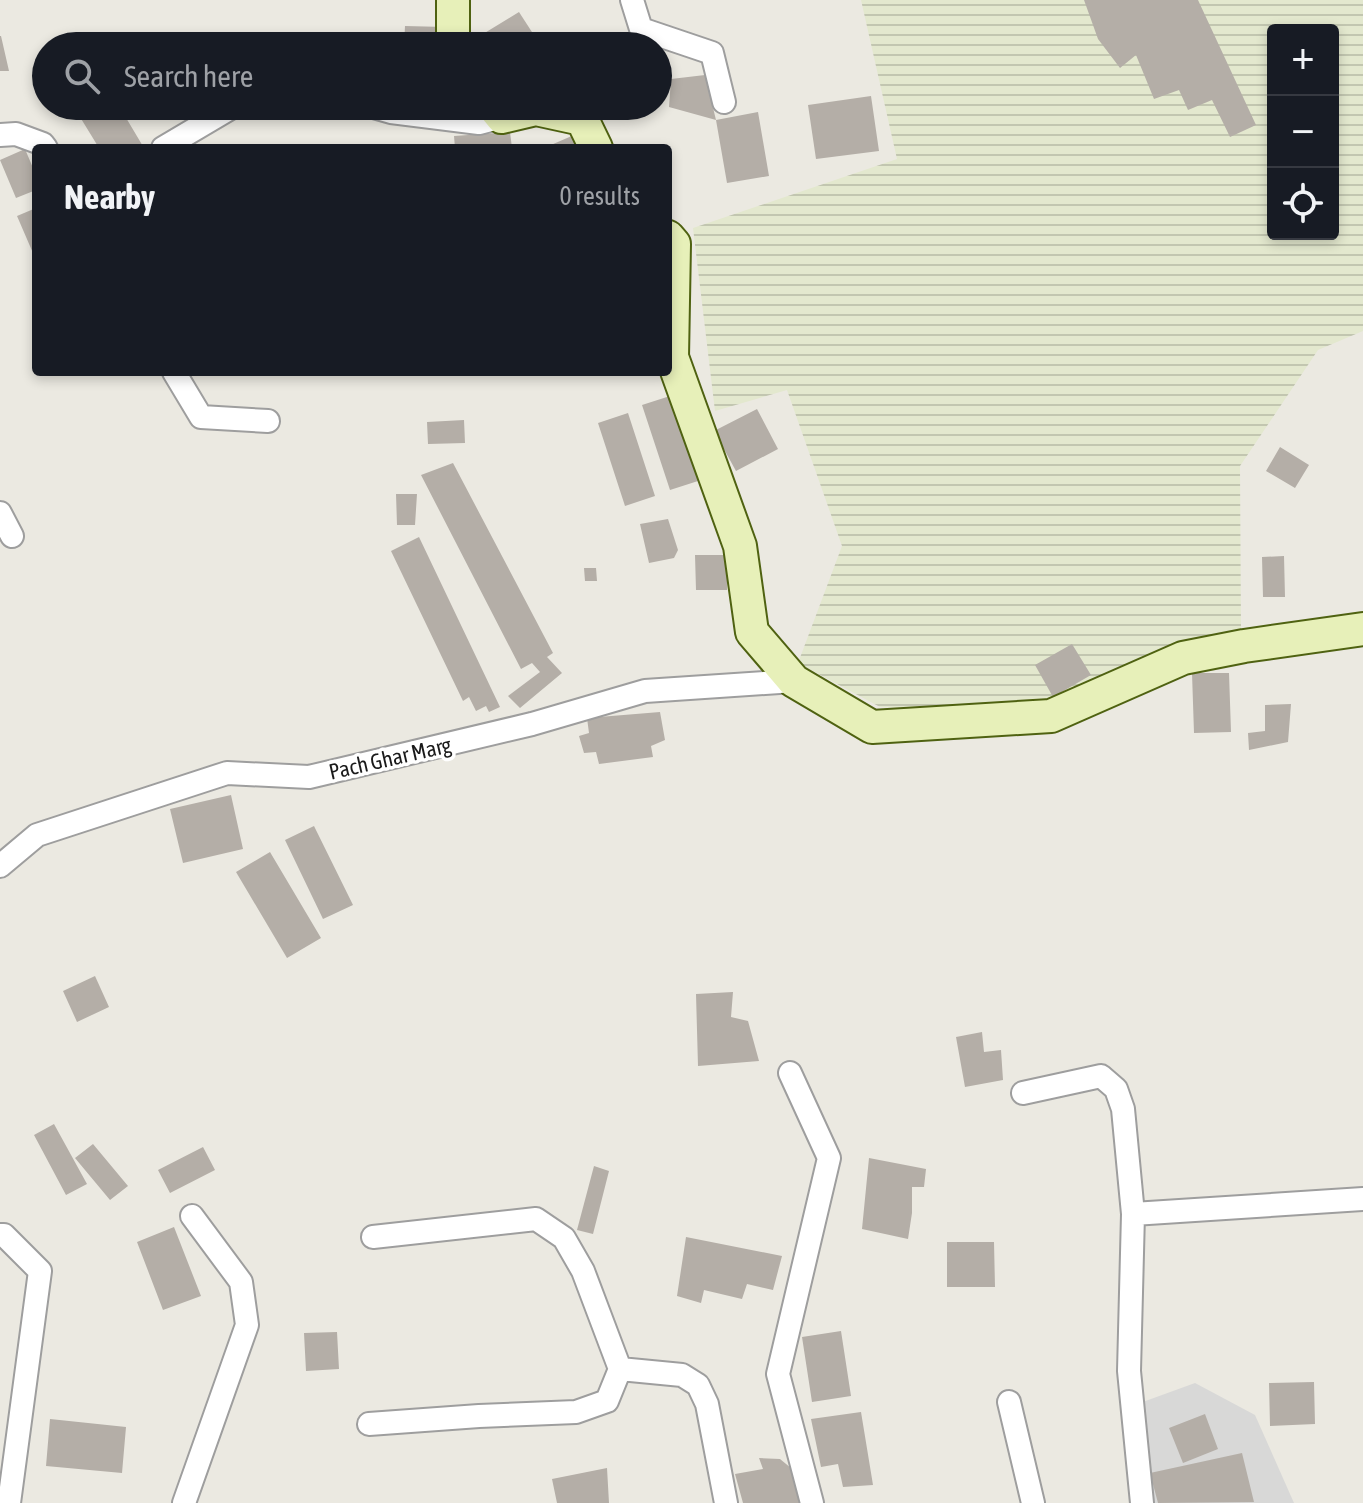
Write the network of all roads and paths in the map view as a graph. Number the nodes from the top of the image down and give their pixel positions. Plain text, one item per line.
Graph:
1 (453, 0) edge
2 (632, 0) edge
3 (453, 32) edge
4 (650, 32) edge
5 (672, 39) edge
6 (724, 102) dead end
7 (210, 120) edge
8 (455, 120) edge
9 (484, 120) edge
10 (582, 120) edge
11 (0, 135) edge
12 (43, 144) edge
13 (170, 144) edge
14 (594, 144) edge
15 (672, 242) edge
16 (672, 357) edge
17 (672, 357) edge
18 (176, 376) edge
19 (268, 421) dead end
20 (0, 513) edge
21 (12, 536) dead end
22 (1363, 629) edge
23 (794, 681) junction
24 (0, 866) edge
25 (790, 1073) dead end
26 (1023, 1093) dead end
27 (1363, 1199) edge
28 (1133, 1214) junction
29 (192, 1216) dead end
30 (0, 1235) edge
31 (373, 1237) dead end
32 (620, 1369) junction
33 (1009, 1402) dead end
34 (369, 1424) dead end
35 (9, 1503) edge
36 (184, 1503) edge
37 (726, 1503) edge
38 (812, 1503) edge
39 (1033, 1503) edge
40 (1142, 1503) edge

1 - 3 street
2 - 4 street
5 - 6 street
7 - 13 street
8 - 9 street
10 - 14 street
11 - 12 street
15 - 16 street
17 - 23 street
18 - 19 street
20 - 21 street
22 - 23 street
23 - 24 street, Pach Ghar Marg
25 - 38 street
26 - 28 street
27 - 28 street
28 - 40 street
29 - 36 street
30 - 35 street
31 - 32 street
32 - 34 street
32 - 37 street
33 - 39 street

